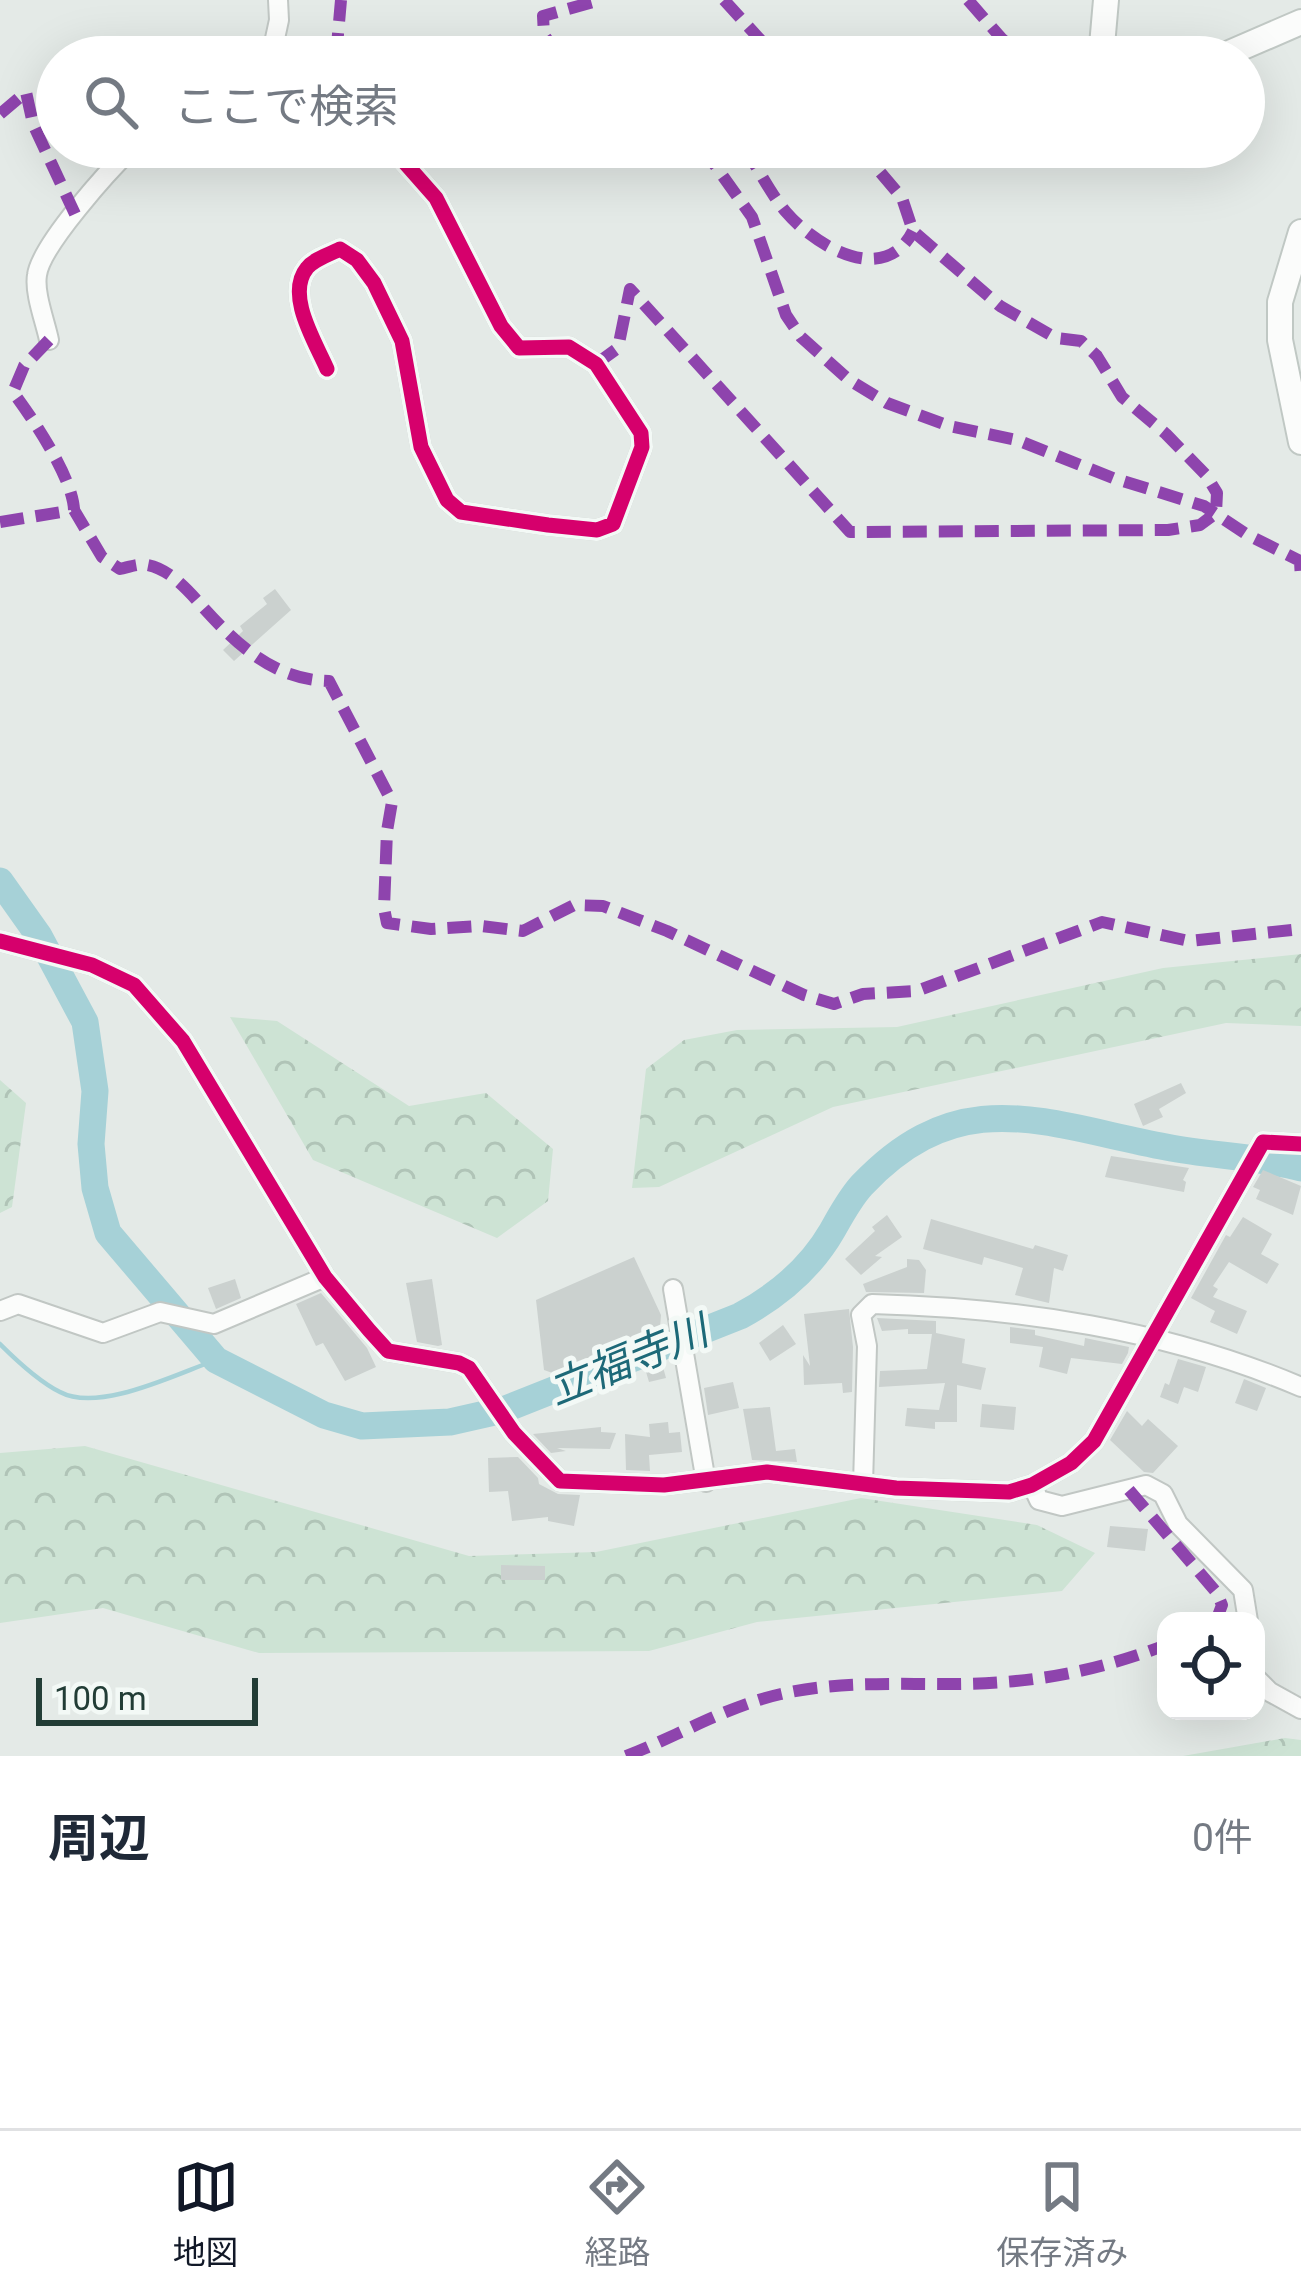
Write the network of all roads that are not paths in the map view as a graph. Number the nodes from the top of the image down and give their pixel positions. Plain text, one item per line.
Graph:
1 (278, 0) edge
2 (1106, 0) edge
3 (1301, 22) edge
4 (276, 36) edge
5 (1103, 36) edge
6 (1265, 38) edge
7 (112, 168) edge
8 (410, 168) edge
9 (1301, 232) edge
10 (49, 340) dead end
11 (327, 369) dead end
12 (1301, 442) edge
13 (0, 941) edge
14 (1301, 1144) edge
15 (325, 1277) junction
16 (673, 1289) dead end
17 (0, 1311) edge
18 (1154, 1336) junction
19 (1301, 1387) edge
20 (706, 1481) junction
21 (863, 1484) junction
22 (1032, 1485) junction
23 (1247, 1612) edge
24 (1265, 1687) edge
25 (1301, 1709) edge

1 - 4 street
2 - 5 main road
3 - 6 main road
7 - 10 street
8 - 11 street
9 - 12 main road
13 - 15 street
14 - 18 street
15 - 17 street
15 - 20 street
16 - 20 street
18 - 19 street
18 - 21 street
18 - 22 street
20 - 21 street
21 - 22 street
22 - 23 street
24 - 25 street

